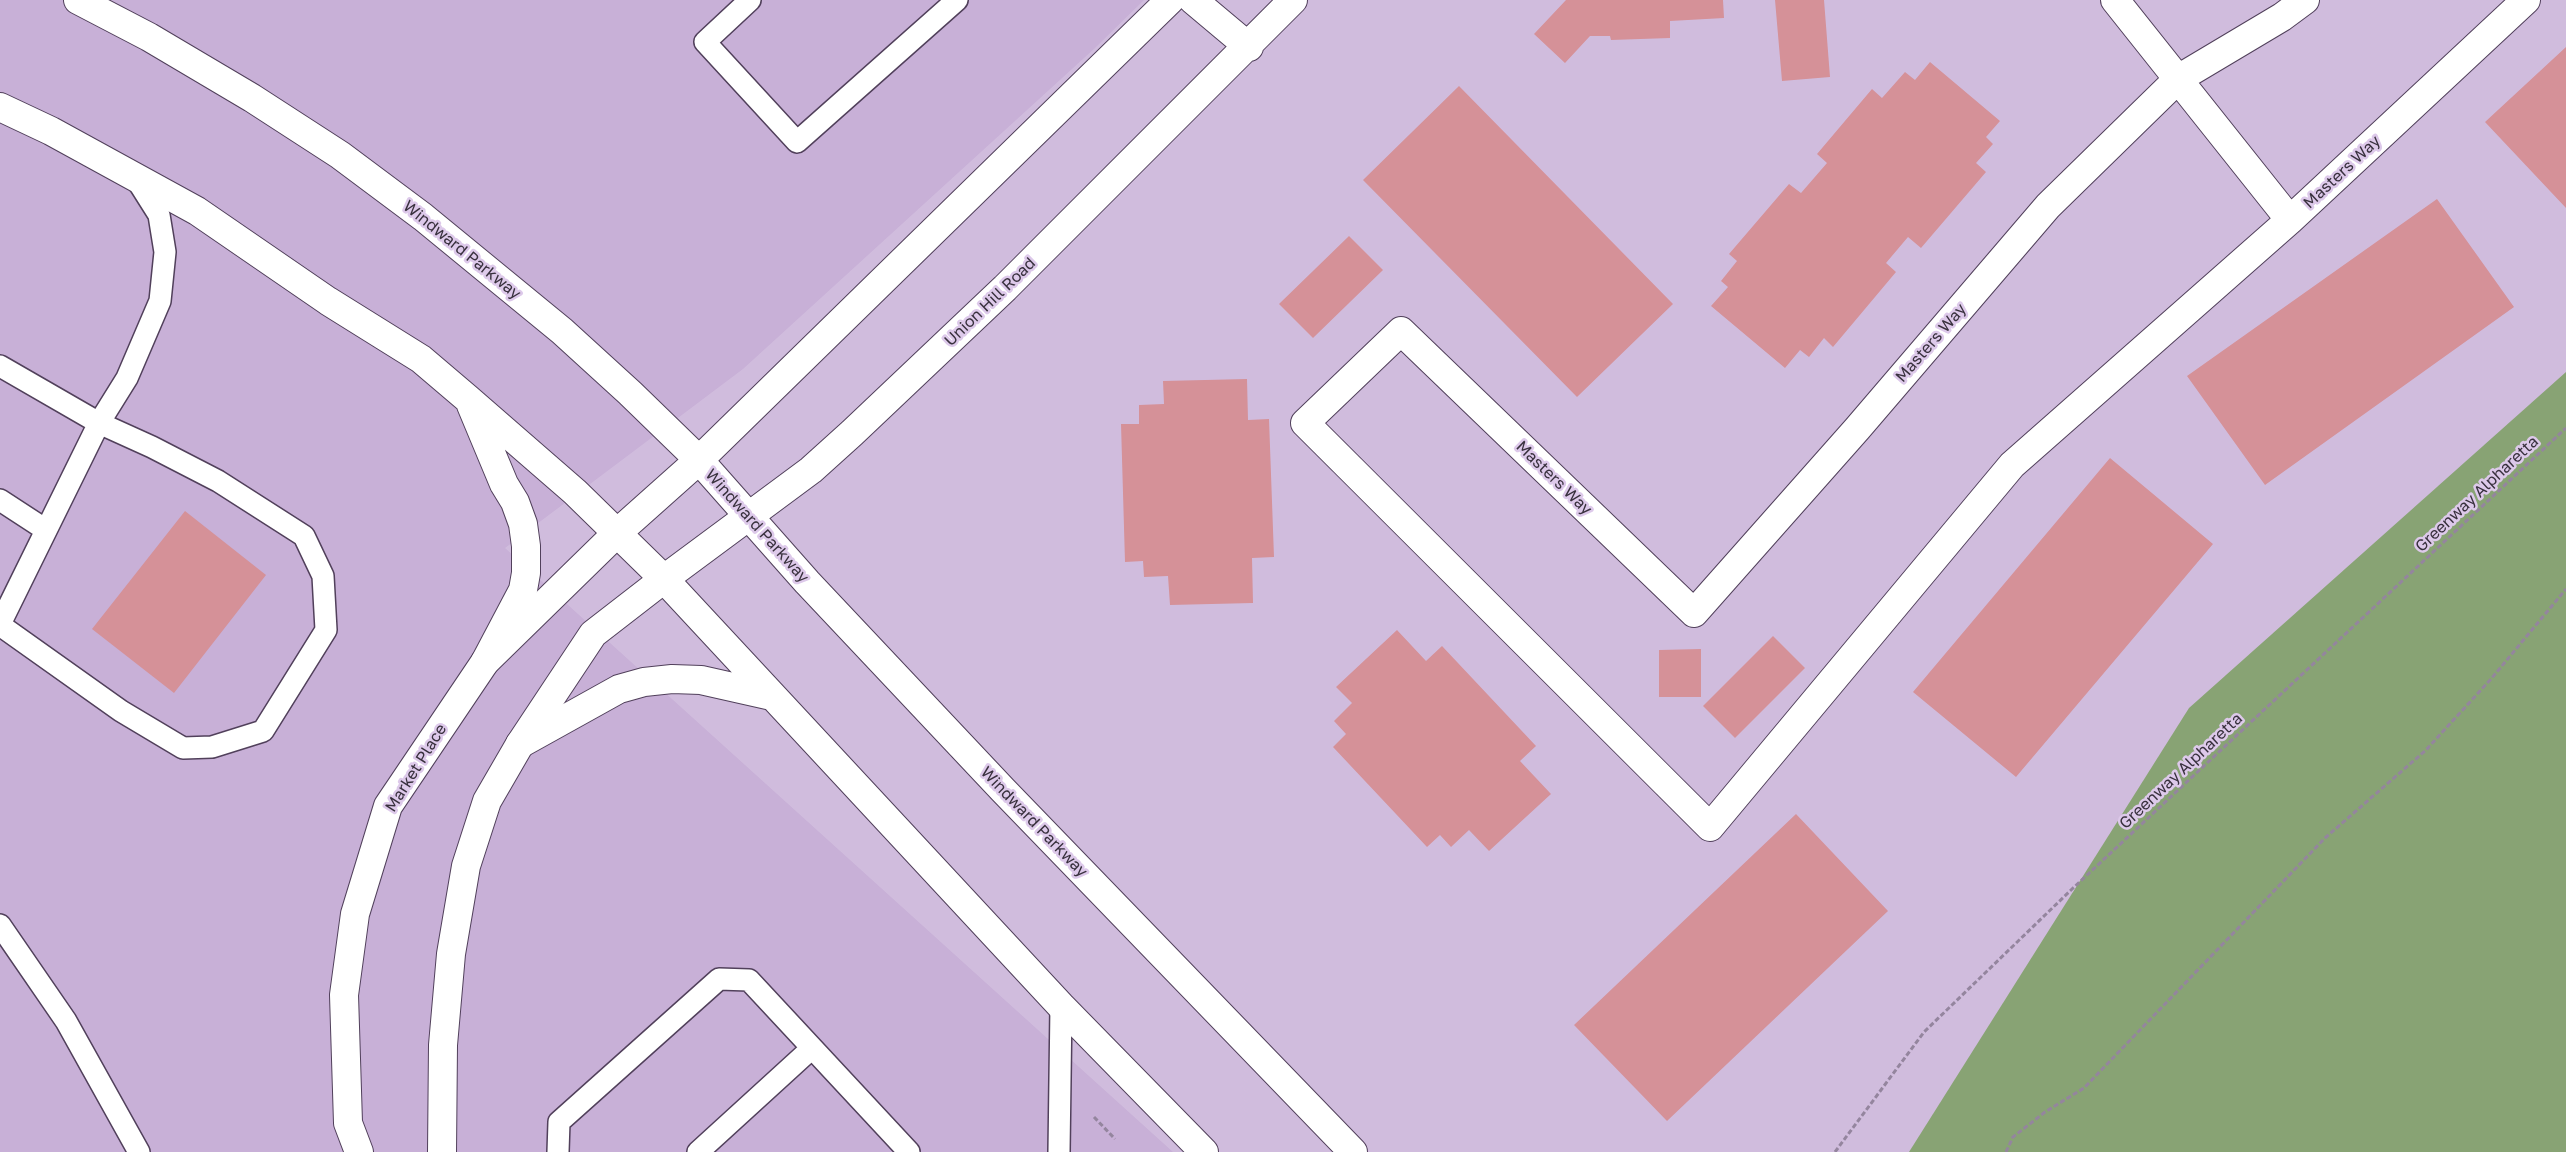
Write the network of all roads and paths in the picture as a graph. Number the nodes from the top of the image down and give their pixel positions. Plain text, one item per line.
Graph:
1 (78, 0) edge
2 (750, 0) edge
3 (956, 0) edge
4 (1170, 0) edge
5 (1194, 0) edge
6 (1293, 0) edge
7 (2115, 0) edge
8 (2305, 0) edge
9 (2526, 0) edge
10 (1249, 46) junction
11 (2178, 79) junction
12 (0, 107) edge
13 (134, 176) junction
14 (2290, 220) junction
15 (0, 366) edge
16 (468, 399) junction
17 (98, 423) junction
18 (2566, 428) edge
19 (699, 460) junction
20 (0, 500) edge
21 (748, 516) junction
22 (46, 530) junction
23 (616, 534) junction
24 (664, 579) junction
25 (2566, 589) edge
26 (0, 625) edge
27 (485, 662) junction
28 (772, 696) junction
29 (520, 744) junction
30 (0, 925) edge
31 (1061, 1006) junction
32 (812, 1048) junction
33 (1088, 1111) dead end
34 (1115, 1139) dead end
35 (139, 1152) edge
36 (359, 1152) edge
37 (442, 1152) edge
38 (558, 1152) edge
39 (698, 1152) edge
40 (909, 1152) edge
41 (1059, 1152) edge
42 (1204, 1152) edge
43 (1353, 1152) edge
44 (1835, 1152) edge
45 (2006, 1152) edge

1 - 19 street, Windward Parkway
2 - 3 lane
4 - 19 street
5 - 10 street
6 - 10 street, Union Hill Road
7 - 11 street, Masters Way
8 - 11 street, Masters Way
9 - 14 street, Masters Way
10 - 21 street, Union Hill Road
11 - 14 street, Masters Way
11 - 14 street, Masters Way
12 - 13 street
13 - 16 street
13 - 17 lane
15 - 17 lane
16 - 23 street
16 - 27 street
17 - 22 lane
17 - 26 lane
18 - 44 path, Greenway Alpharetta
19 - 21 street, Windward Parkway
19 - 23 street
20 - 22 lane
21 - 24 street, Union Hill Road
21 - 43 street, Windward Parkway
22 - 26 lane
23 - 24 street
23 - 27 street, Market Place
24 - 28 street
24 - 29 street
25 - 45 path
27 - 36 street, Market Place
28 - 29 street
28 - 31 street
29 - 37 street
30 - 35 lane
31 - 41 lane
31 - 42 street
32 - 38 lane
32 - 39 lane
32 - 40 lane
33 - 34 path

